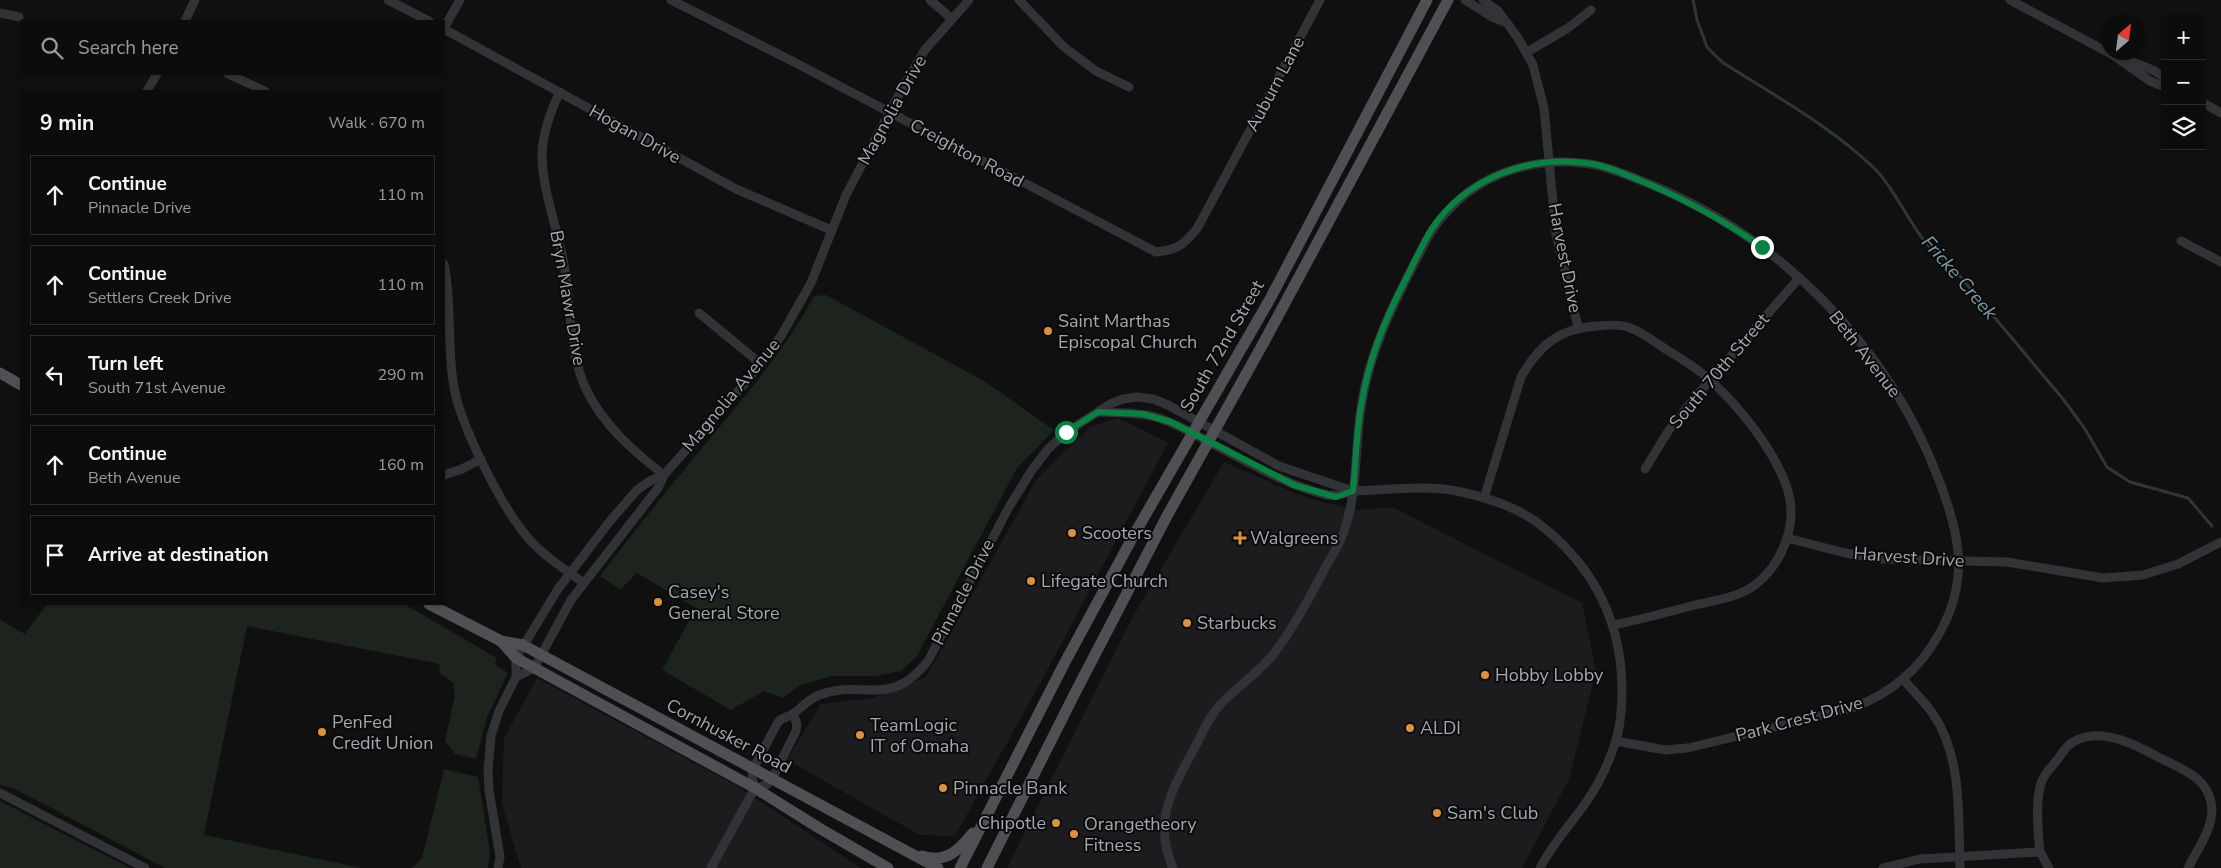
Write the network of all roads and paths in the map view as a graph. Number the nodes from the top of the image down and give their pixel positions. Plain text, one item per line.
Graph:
1 (195, 0) edge
2 (388, 0) edge
3 (460, 0) edge
4 (671, 0) edge
5 (930, 0) edge
6 (969, 0) edge
7 (1019, 0) edge
8 (1320, 0) edge
9 (1427, 0) edge
10 (1465, 0) edge
11 (1484, 0) edge
12 (2010, 0) edge
13 (1448, 1) edge
14 (1592, 10) dead end
15 (0, 13) edge
16 (19, 17) dead end
17 (951, 18) junction
18 (185, 20) edge
19 (427, 20) edge
20 (1507, 23) junction
21 (445, 26) edge
22 (445, 29) edge
23 (2101, 49) edge
24 (1527, 52) junction
25 (2120, 60) edge
26 (2126, 60) edge
27 (156, 75) edge
28 (230, 75) edge
29 (2161, 75) edge
30 (2161, 85) edge
31 (1129, 87) dead end
32 (148, 90) edge
33 (262, 90) edge
34 (560, 92) junction
35 (2206, 104) edge
36 (890, 112) junction
37 (2221, 113) edge
38 (1550, 162) junction
39 (1231, 167) joint
40 (831, 230) junction
41 (2181, 241) dead end
42 (2221, 262) edge
43 (445, 270) edge
44 (1799, 278) junction
45 (698, 313) dead end
46 (1578, 327) junction
47 (761, 364) junction
48 (0, 374) edge
49 (1710, 379) junction
50 (20, 384) edge
51 (1098, 412) junction
52 (1199, 422) junction
53 (1215, 431) junction
54 (1192, 433) junction
55 (1209, 442) junction
56 (481, 459) junction
57 (1645, 469) dead end
58 (445, 475) edge
59 (664, 475) junction
60 (1353, 491) junction
61 (1484, 498) junction
62 (1787, 538) junction
63 (2221, 542) edge
64 (1959, 561) junction
65 (570, 573) junction
66 (584, 583) junction
67 (431, 605) edge
68 (1614, 625) junction
69 (501, 641) junction
70 (523, 645) junction
71 (541, 655) junction
72 (516, 658) junction
73 (534, 668) junction
74 (516, 677) junction
75 (1903, 680) junction
76 (793, 714) junction
77 (1616, 741) junction
78 (754, 769) junction
79 (772, 779) junction
80 (755, 788) junction
81 (0, 794) edge
82 (987, 816) junction
83 (999, 844) junction
84 (905, 850) junction
85 (2040, 852) junction
86 (1959, 856) junction
87 (144, 868) edge
88 (498, 868) edge
89 (711, 868) edge
90 (888, 868) edge
91 (938, 868) edge
92 (960, 868) edge
93 (987, 868) edge
94 (995, 868) edge
95 (1173, 868) edge
96 (1540, 868) edge
97 (1883, 868) edge
98 (1960, 868) edge
99 (2049, 868) edge
100 (2188, 868) edge

1 - 18 street
2 - 19 street
3 - 21 street
4 - 36 street, Creighton Road
5 - 17 street
6 - 17 street, Magnolia Drive
7 - 31 street
8 - 39 street, Auburn Lane
9 - 52 main road, South 72nd Street
10 - 20 street, Harvest Drive
11 - 20 street, Harvest Drive
12 - 23 street
13 - 53 main road, South 72nd Street
14 - 24 street
15 - 16 street
17 - 36 street, Magnolia Drive
20 - 24 street, Harvest Drive
22 - 34 street, Hogan Drive
24 - 38 street, Harvest Drive
25 - 30 street
26 - 29 street
27 - 32 street
28 - 33 street
34 - 40 street, Hogan Drive
34 - 59 street, Bryn Mawr Drive
35 - 37 street
36 - 39 street, Creighton Road
36 - 40 street, Magnolia Drive
38 - 44 street, Beth Avenue
38 - 46 street, Harvest Drive
38 - 60 street, Beth Avenue
40 - 47 street, Magnolia Avenue
41 - 42 street
43 - 56 street
44 - 49 street, South 70th Street
44 - 64 street, Beth Avenue
45 - 47 street
46 - 49 street, Harvest Drive
46 - 61 street
47 - 59 street, Magnolia Avenue
48 - 50 main road
49 - 57 street, South 70th Street
49 - 62 street, Harvest Drive
51 - 52 street, Pinnacle Drive
51 - 54 street
51 - 76 street, Pinnacle Drive
52 - 53 street, Pinnacle Drive
52 - 54 main road, South 72nd Street
53 - 55 main road, South 72nd Street
53 - 60 street, Pinnacle Drive
54 - 55 street
54 - 82 main road, South 72nd Street
55 - 60 street
55 - 83 main road, South 72nd Street
56 - 58 street
56 - 65 street
59 - 65 street, Magnolia Avenue
59 - 66 street, Magnolia Avenue
60 - 61 street
60 - 95 street, Beth Avenue
61 - 68 street
62 - 64 street, Harvest Drive
62 - 68 street
63 - 64 street, Harvest Drive
64 - 75 street, Park Crest Drive
65 - 66 street
65 - 70 street, Magnolia Avenue
66 - 71 street, Magnolia Avenue
67 - 69 main road, Cornhusker Road
68 - 77 street
69 - 70 main road, Cornhusker Road
69 - 72 main road, Cornhusker Road
70 - 71 main road, Cornhusker Road
70 - 72 street, Magnolia Avenue
71 - 73 street, Magnolia Avenue
71 - 78 main road, Cornhusker Road
72 - 73 main road, Cornhusker Road
72 - 74 street
73 - 74 street
73 - 80 main road, Cornhusker Road
74 - 88 street
75 - 77 street, Park Crest Drive
75 - 86 street
76 - 78 street, Pinnacle Drive
76 - 79 street
77 - 96 street
78 - 79 main road, Cornhusker Road
78 - 80 street
79 - 80 street
79 - 84 main road, Cornhusker Road
80 - 89 street
80 - 90 main road, Cornhusker Road
81 - 87 street
82 - 84 main road
82 - 92 main road, South 72nd Street
83 - 93 main road, South 72nd Street
83 - 94 main road
84 - 91 main road, Cornhusker Road
85 - 86 street
85 - 99 street
85 - 100 street
86 - 97 street
86 - 98 street

